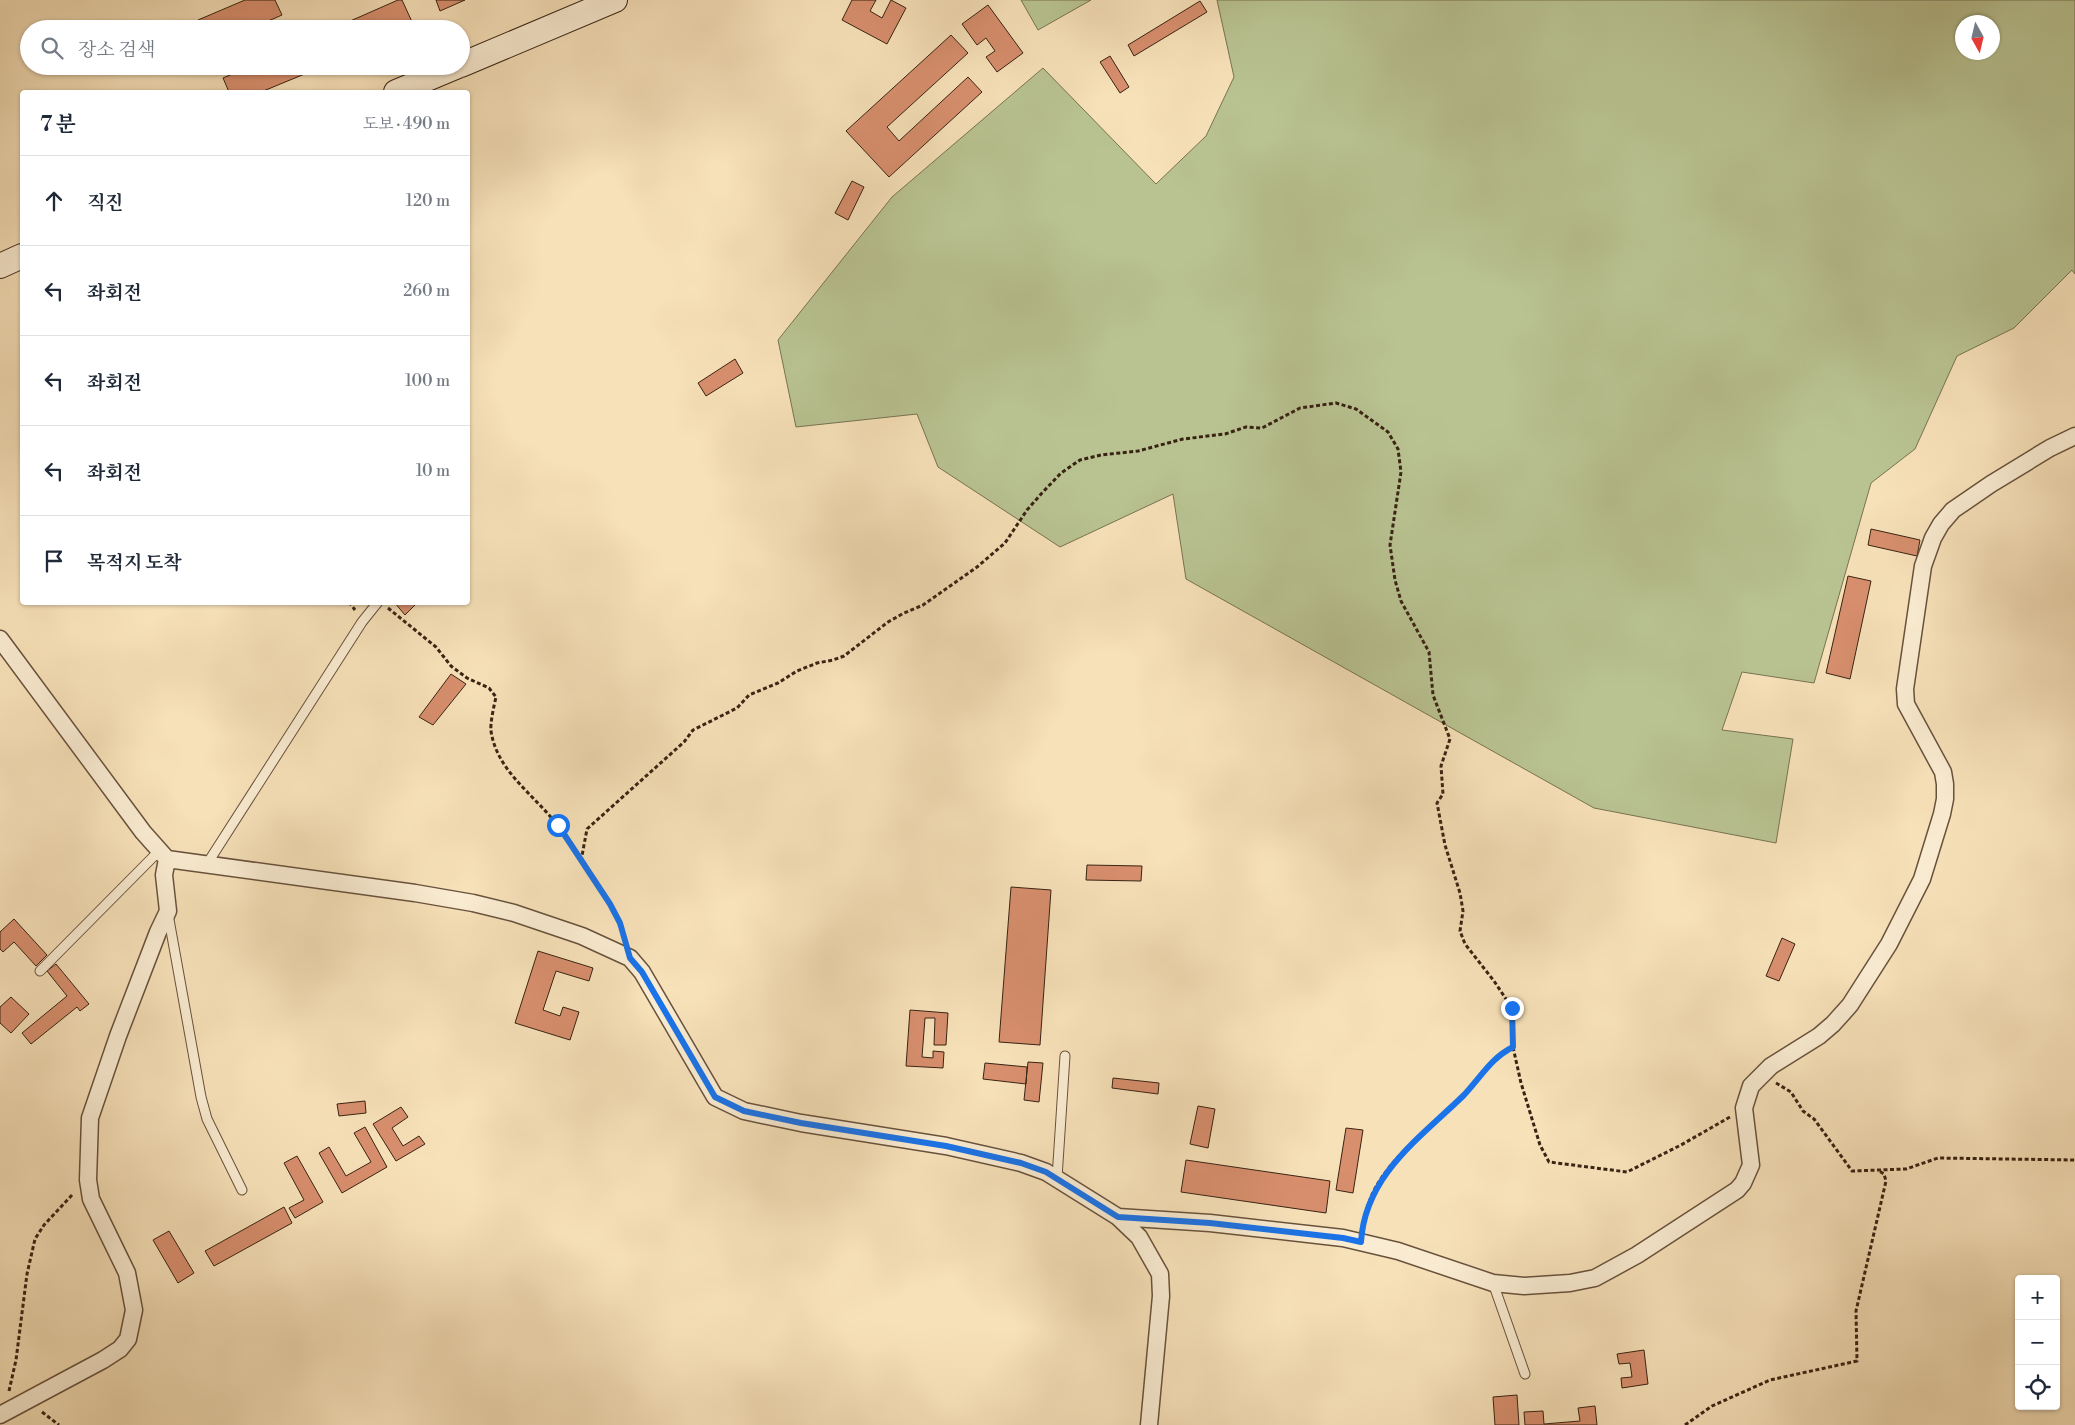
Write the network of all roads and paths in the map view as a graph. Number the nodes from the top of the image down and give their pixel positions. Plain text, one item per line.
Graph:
1 (615, 0) edge
2 (470, 61) edge
3 (437, 75) edge
4 (401, 90) edge
5 (20, 257) edge
6 (0, 266) edge
7 (2075, 436) edge
8 (376, 605) edge
9 (386, 605) edge
10 (0, 639) edge
11 (163, 856) junction
12 (581, 861) junction
13 (207, 864) junction
14 (168, 911) junction
15 (630, 958) junction
16 (40, 971) dead end
17 (1513, 1047) junction
18 (1065, 1056) dead end
19 (1762, 1074) junction
20 (1744, 1108) junction
21 (2075, 1160) edge
22 (1878, 1170) junction
23 (1057, 1178) junction
24 (88, 1180) junction
25 (242, 1190) dead end
26 (1118, 1217) junction
27 (1361, 1242) junction
28 (1493, 1283) junction
29 (1526, 1374) dead end
30 (2, 1414) edge
31 (1149, 1425) edge
32 (1685, 1425) edge

1 - 2 street
3 - 4 street
5 - 6 street
7 - 19 street
8 - 13 lane
9 - 12 path
10 - 11 street
11 - 13 street
11 - 14 street
11 - 16 lane
12 - 15 path
12 - 17 path
13 - 15 street
14 - 24 street
14 - 25 lane
15 - 23 street
17 - 20 path
17 - 27 path
18 - 23 lane
19 - 20 street
19 - 22 path
20 - 28 street
21 - 22 path
22 - 32 path
23 - 26 street
24 - 30 path
24 - 30 street
26 - 27 street
26 - 31 street
27 - 28 street
28 - 29 lane

